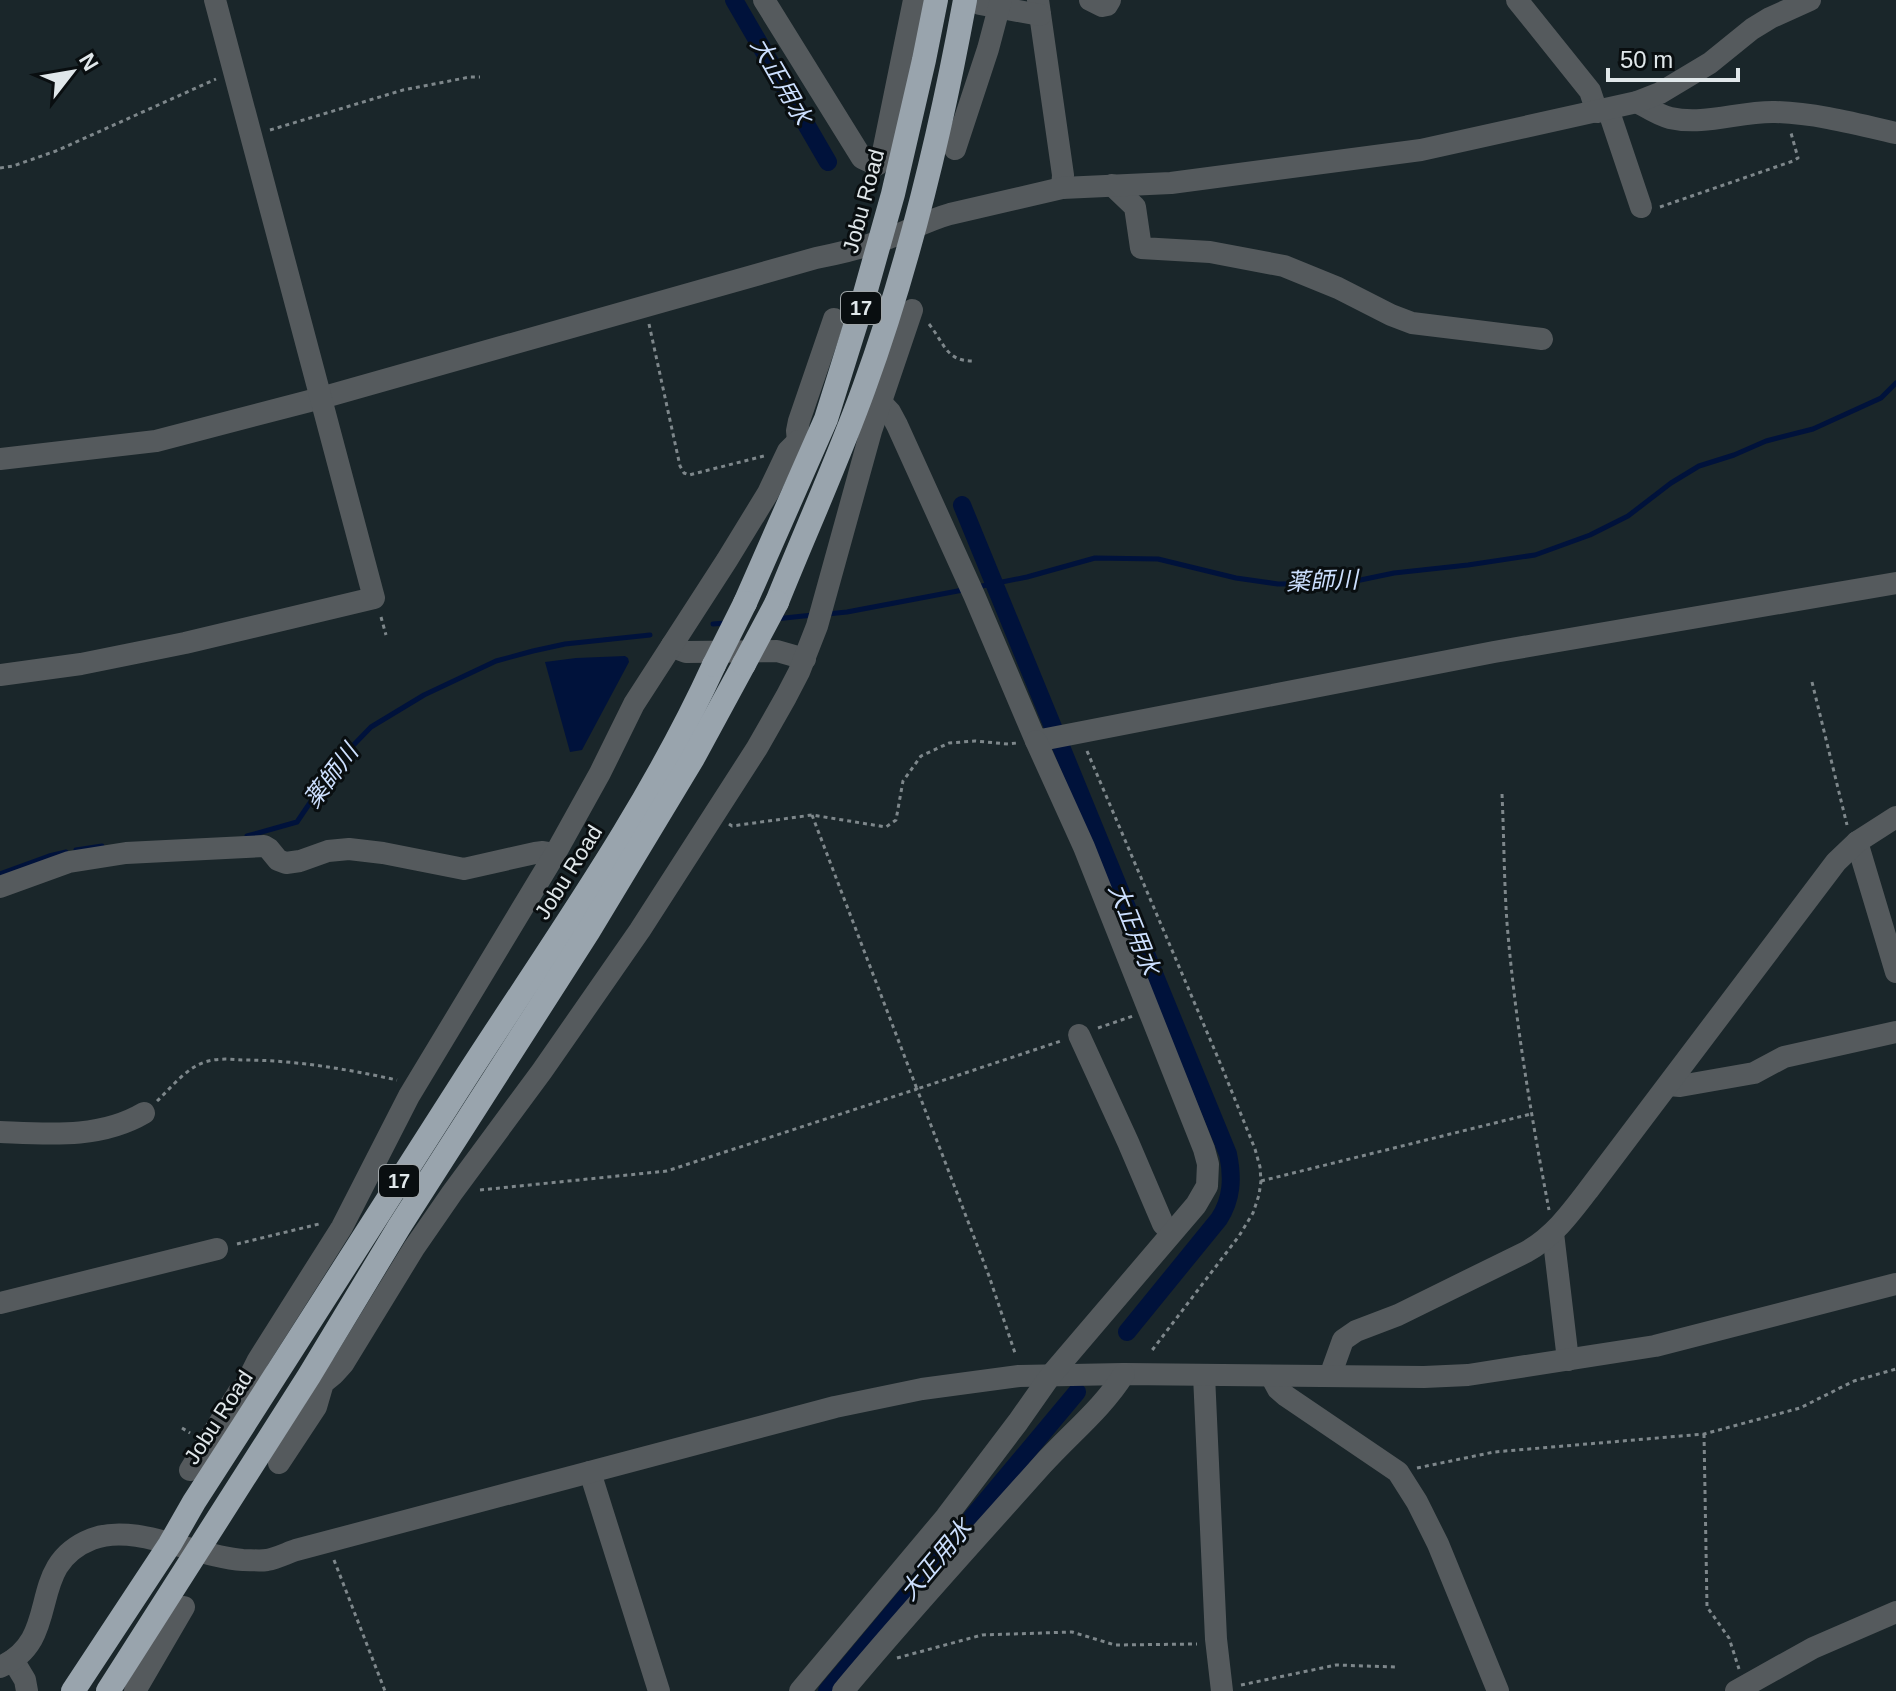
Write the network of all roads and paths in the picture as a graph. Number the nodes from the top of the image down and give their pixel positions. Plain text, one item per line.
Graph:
1 (215, 0) edge
2 (764, 0) edge
3 (914, 0) edge
4 (936, 0) edge
5 (1090, 0) edge
6 (1110, 0) edge
7 (1517, 0) edge
8 (1810, 0) edge
9 (987, 3) edge
10 (1039, 8) edge
11 (234, 71) junction
12 (480, 77) dead end
13 (1637, 102) junction
14 (1602, 110) junction
15 (1790, 114) junction
16 (1896, 133) edge
17 (251, 136) junction
18 (955, 149) dead end
19 (0, 168) edge
20 (1112, 185) junction
21 (1062, 188) junction
22 (1641, 207) joint
23 (914, 228) junction
24 (880, 241) junction
25 (645, 307) junction
26 (912, 310) dead end
27 (834, 319) dead end
28 (938, 338) dead end
29 (1542, 339) dead end
30 (975, 361) dead end
31 (873, 395) junction
32 (321, 398) junction
33 (807, 443) junction
34 (0, 459) edge
35 (783, 461) junction
36 (1896, 583) edge
37 (672, 645) junction
38 (805, 659) junction
39 (0, 675) edge
40 (1812, 682) dead end
41 (1050, 739) junction
42 (1502, 794) dead end
43 (714, 815) junction
44 (812, 815) junction
45 (1896, 817) edge
46 (1857, 842) junction
47 (555, 854) junction
48 (0, 887) edge
49 (1896, 972) edge
50 (1149, 1010) junction
51 (1896, 1032) edge
52 (1079, 1035) junction
53 (416, 1085) junction
54 (1669, 1085) junction
55 (917, 1089) junction
56 (144, 1113) joint
57 (1531, 1114) junction
58 (0, 1132) edge
59 (1261, 1181) dead end
60 (452, 1193) junction
61 (342, 1227) junction
62 (1171, 1232) junction
63 (1553, 1233) junction
64 (217, 1249) joint
65 (1896, 1284) edge
66 (0, 1303) edge
67 (1012, 1341) dead end
68 (1568, 1360) junction
69 (1896, 1369) edge
70 (1124, 1374) junction
71 (1051, 1375) junction
72 (1204, 1375) junction
73 (1271, 1376) junction
74 (1330, 1376) junction
75 (316, 1380) junction
76 (256, 1389) junction
77 (1704, 1434) junction
78 (279, 1463) dead end
79 (190, 1470) dead end
80 (590, 1472) junction
81 (1398, 1472) junction
82 (327, 1542) junction
83 (170, 1544) junction
84 (197, 1552) junction
85 (184, 1607) dead end
86 (1896, 1612) edge
87 (1216, 1643) junction
88 (866, 1663) junction
89 (6, 1664) edge
90 (1396, 1667) dead end
91 (1740, 1689) edge
92 (1222, 1690) edge
93 (27, 1691) edge
94 (73, 1691) edge
95 (108, 1691) edge
96 (135, 1691) edge
97 (385, 1691) edge
98 (659, 1691) edge
99 (800, 1691) edge
100 (843, 1691) edge
101 (1498, 1691) edge

1 - 11 street
2 - 3 street
4 - 24 highway, Jobu Road / 17
5 - 6 street
7 - 14 street
8 - 13 street
9 - 10 street
9 - 18 street
9 - 23 highway, 17
10 - 21 street
11 - 17 street
11 - 19 path
12 - 17 path
13 - 14 street
13 - 15 street
14 - 20 street
14 - 22 street
15 - 16 street
15 - 22 path
17 - 32 street
20 - 21 street
20 - 29 street
21 - 23 street
23 - 24 street
23 - 31 highway, 17
24 - 25 street
24 - 33 highway, Jobu Road / 17
25 - 32 street
25 - 35 path
26 - 31 street
27 - 33 street
28 - 30 path
31 - 38 street
31 - 41 street
31 - 75 highway, 17, bridge
32 - 34 street
32 - 39 street
33 - 35 street
33 - 76 highway, Jobu Road / 17, bridge
35 - 37 street
36 - 41 street
37 - 38 street
37 - 47 street
38 - 43 street
40 - 46 path
41 - 44 path
41 - 50 street
42 - 57 path
43 - 44 path
43 - 60 street
44 - 55 path
45 - 46 street
46 - 49 street
46 - 54 street
47 - 48 street
47 - 53 street
50 - 52 path
50 - 62 street
51 - 54 street
52 - 55 path
52 - 62 street
53 - 56 path
53 - 61 street
54 - 63 street
55 - 60 path
55 - 67 path
56 - 58 street
57 - 59 path
57 - 63 path
60 - 75 street
61 - 64 path
61 - 76 street
62 - 71 street
63 - 68 street
63 - 74 street
64 - 66 street
65 - 68 street
68 - 74 street
69 - 77 path
70 - 71 street
70 - 72 street
70 - 88 street
71 - 80 street
71 - 99 street
72 - 73 street
72 - 87 street
73 - 74 street
73 - 81 street
75 - 78 street
75 - 84 highway, 17
76 - 79 street
76 - 83 highway, Jobu Road / 17
77 - 81 path
77 - 91 path
80 - 82 street
80 - 98 street
81 - 101 street
82 - 84 street
82 - 97 path
83 - 84 street
83 - 89 street
83 - 94 highway, Jobu Road / 17
84 - 95 highway, 17
85 - 96 street
86 - 91 street
87 - 88 path
87 - 92 street
88 - 100 street
89 - 93 street
90 - 92 path

